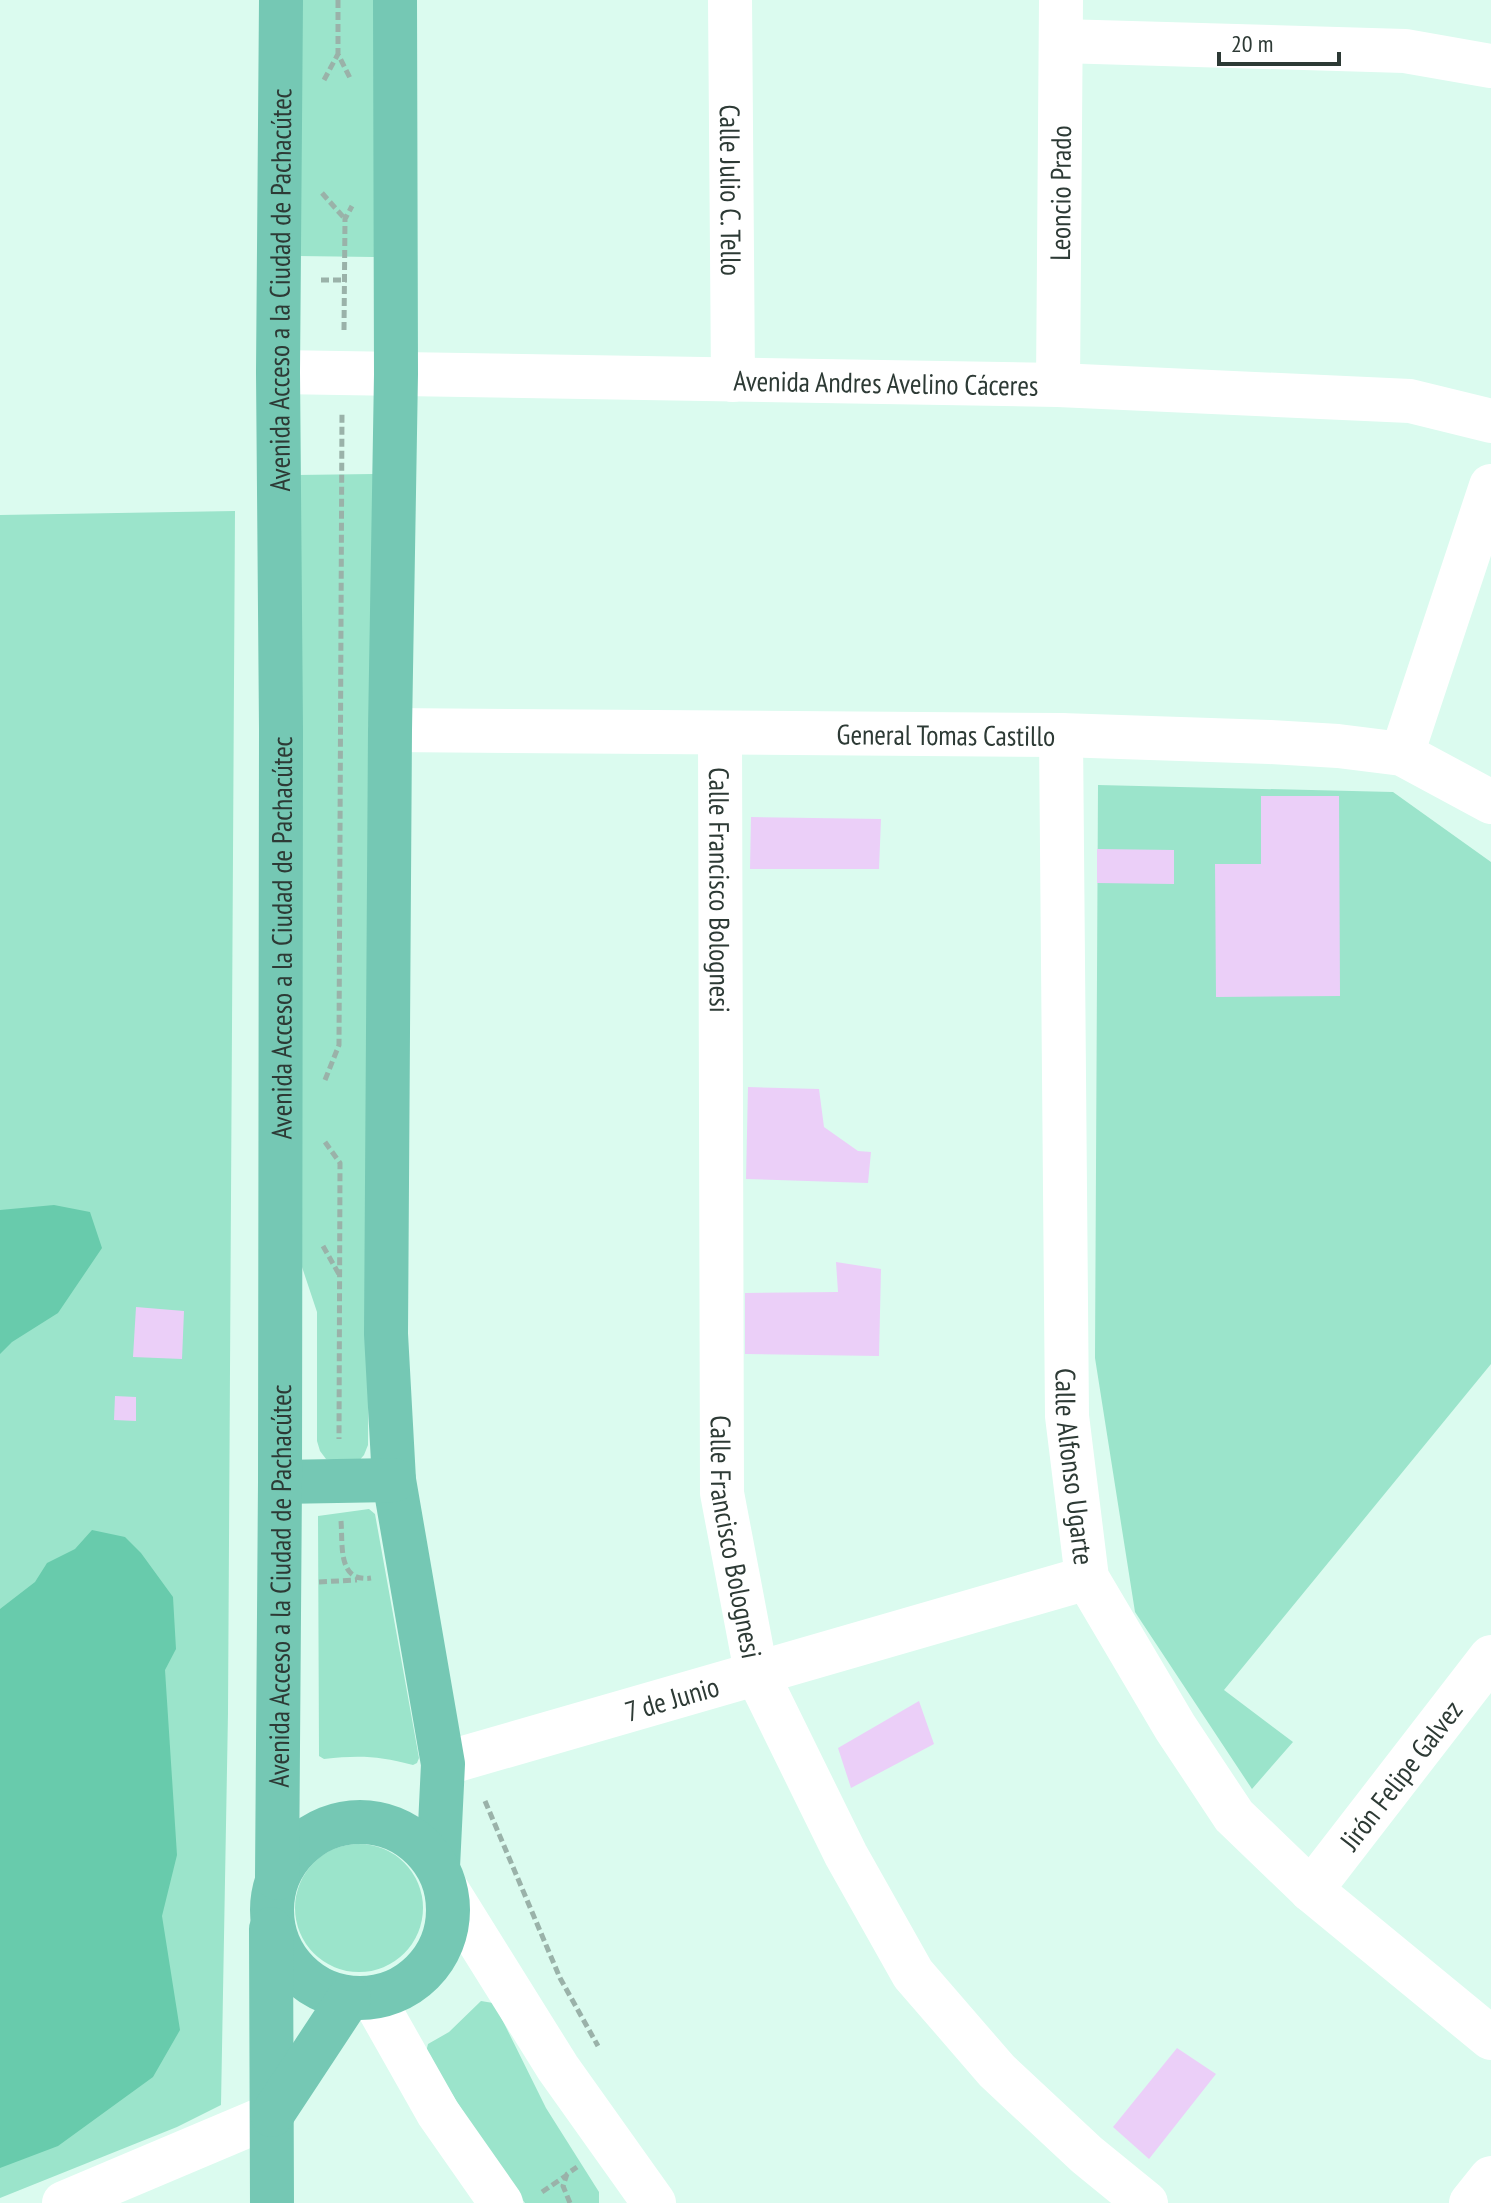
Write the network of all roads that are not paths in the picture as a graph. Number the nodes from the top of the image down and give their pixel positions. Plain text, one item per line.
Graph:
1 (281, 0) edge
2 (395, 0) edge
3 (730, 0) edge
4 (1061, 21) edge
5 (1491, 66) edge
6 (278, 372) junction
7 (396, 374) junction
8 (733, 380) junction
9 (1058, 385) junction
10 (1491, 421) edge
11 (1491, 486) edge
12 (390, 730) junction
13 (720, 734) junction
14 (1061, 735) junction
15 (1402, 754) junction
16 (1491, 802) edge
17 (394, 1480) junction
18 (280, 1482) junction
19 (1087, 1578) junction
20 (1491, 1657) edge
21 (756, 1672) junction
22 (457, 1759) junction
23 (443, 1878) junction
24 (1311, 1890) junction
25 (274, 1895) junction
26 (361, 1998) junction
27 (1491, 2038) edge
28 (272, 2115) junction
29 (1491, 2178) edge
30 (519, 2199) edge
31 (645, 2200) edge
32 (64, 2203) edge
33 (272, 2203) edge
34 (1146, 2203) edge
35 (1471, 2203) edge

1 - 6 main road, Avenida Acceso a la Ciudad de Pachacútec
2 - 7 main road
3 - 8 street, Calle Julio C. Tello
4 - 5 street
4 - 9 street, Leoncio Prado
6 - 7 street, Avenida Andres Avelino Cáceres
6 - 18 main road, Avenida Acceso a la Ciudad de Pachacútec
7 - 8 street, Avenida Andres Avelino Cáceres
7 - 12 main road
8 - 9 street, Avenida Andres Avelino Cáceres
9 - 10 street, Avenida Andres Avelino Cáceres
11 - 15 street
12 - 13 street, General Tomas Castillo
12 - 17 main road
13 - 14 street, General Tomas Castillo
13 - 21 street, Calle Francisco Bolognesi
14 - 15 street, General Tomas Castillo
14 - 19 street, Calle Alfonso Ugarte
15 - 16 street, General Tomas Castillo
17 - 18 main road
17 - 22 main road
18 - 25 main road, Avenida Acceso a la Ciudad de Pachacútec
19 - 21 street, 7 de Junio
19 - 24 street, Calle Alfonso Ugarte
20 - 24 street, Jirón Felipe Galvez
21 - 22 street, 7 de Junio
21 - 34 street, Calle Francisco Bolognesi
22 - 23 main road
23 - 25 main road
23 - 26 main road
23 - 31 street
24 - 27 street, Calle Alfonso Ugarte
25 - 26 main road
25 - 28 main road
26 - 28 main road
26 - 30 street
28 - 32 street
28 - 33 main road
29 - 35 street

